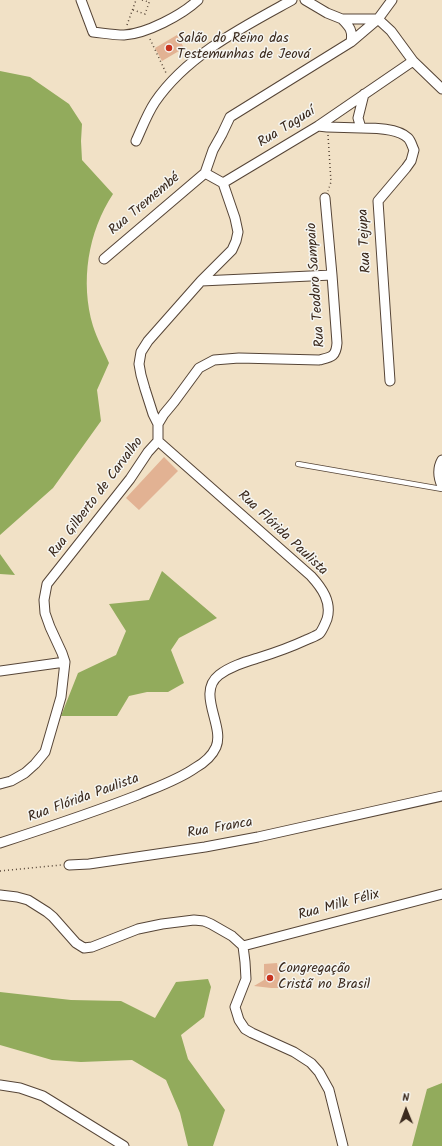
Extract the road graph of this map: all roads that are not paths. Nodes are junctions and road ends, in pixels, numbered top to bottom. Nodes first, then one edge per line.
1 (81, 0) edge
2 (198, 0) edge
3 (292, 0) edge
4 (305, 0) edge
5 (392, 0) edge
6 (342, 19) junction
7 (378, 19) junction
8 (351, 42) junction
9 (413, 61) junction
10 (442, 89) edge
11 (364, 94) junction
12 (322, 127) junction
13 (361, 128) junction
14 (136, 141) dead end
15 (205, 174) junction
16 (223, 183) junction
17 (325, 198) road end
18 (104, 259) dead end
19 (332, 275) junction
20 (201, 281) junction
21 (390, 381) dead end
22 (158, 424) junction
23 (158, 441) junction
24 (442, 460) edge
25 (298, 464) dead end
26 (442, 488) edge
27 (65, 662) junction
28 (0, 671) edge
29 (0, 784) edge
30 (442, 796) edge
31 (0, 843) edge
32 (69, 865) road end
33 (442, 894) edge
34 (0, 895) edge
35 (243, 946) junction
36 (0, 1085) edge
37 (124, 1146) edge
38 (343, 1146) edge

1 - 2 street
3 - 14 street
4 - 6 street
5 - 7 street
6 - 7 street
6 - 8 street
7 - 8 street
7 - 9 street
8 - 15 street
9 - 10 street
9 - 11 street
11 - 12 street, Rua Taguaí
11 - 13 street
12 - 13 street, Rua Tejupa
12 - 16 street, Rua Taguaí
13 - 21 street, Rua Tejupa
15 - 16 street
15 - 18 street, Rua Tremembé
16 - 20 street, Rua Gilberto de Carvalho
17 - 19 street, Rua Teodoro Sampaio
19 - 20 street
19 - 22 street, Rua Teodoro Sampaio
20 - 22 street, Rua Gilberto de Carvalho
22 - 23 street, Rua Gilberto de Carvalho
23 - 27 street, Rua Gilberto de Carvalho
23 - 31 street, Rua Flórida Paulista
24 - 26 street
25 - 26 lane
27 - 28 street
27 - 29 street, Rua Gilberto de Carvalho
30 - 32 street, Rua Franca
33 - 35 street, Rua Milk Félix
34 - 35 street
35 - 38 street
36 - 37 street

